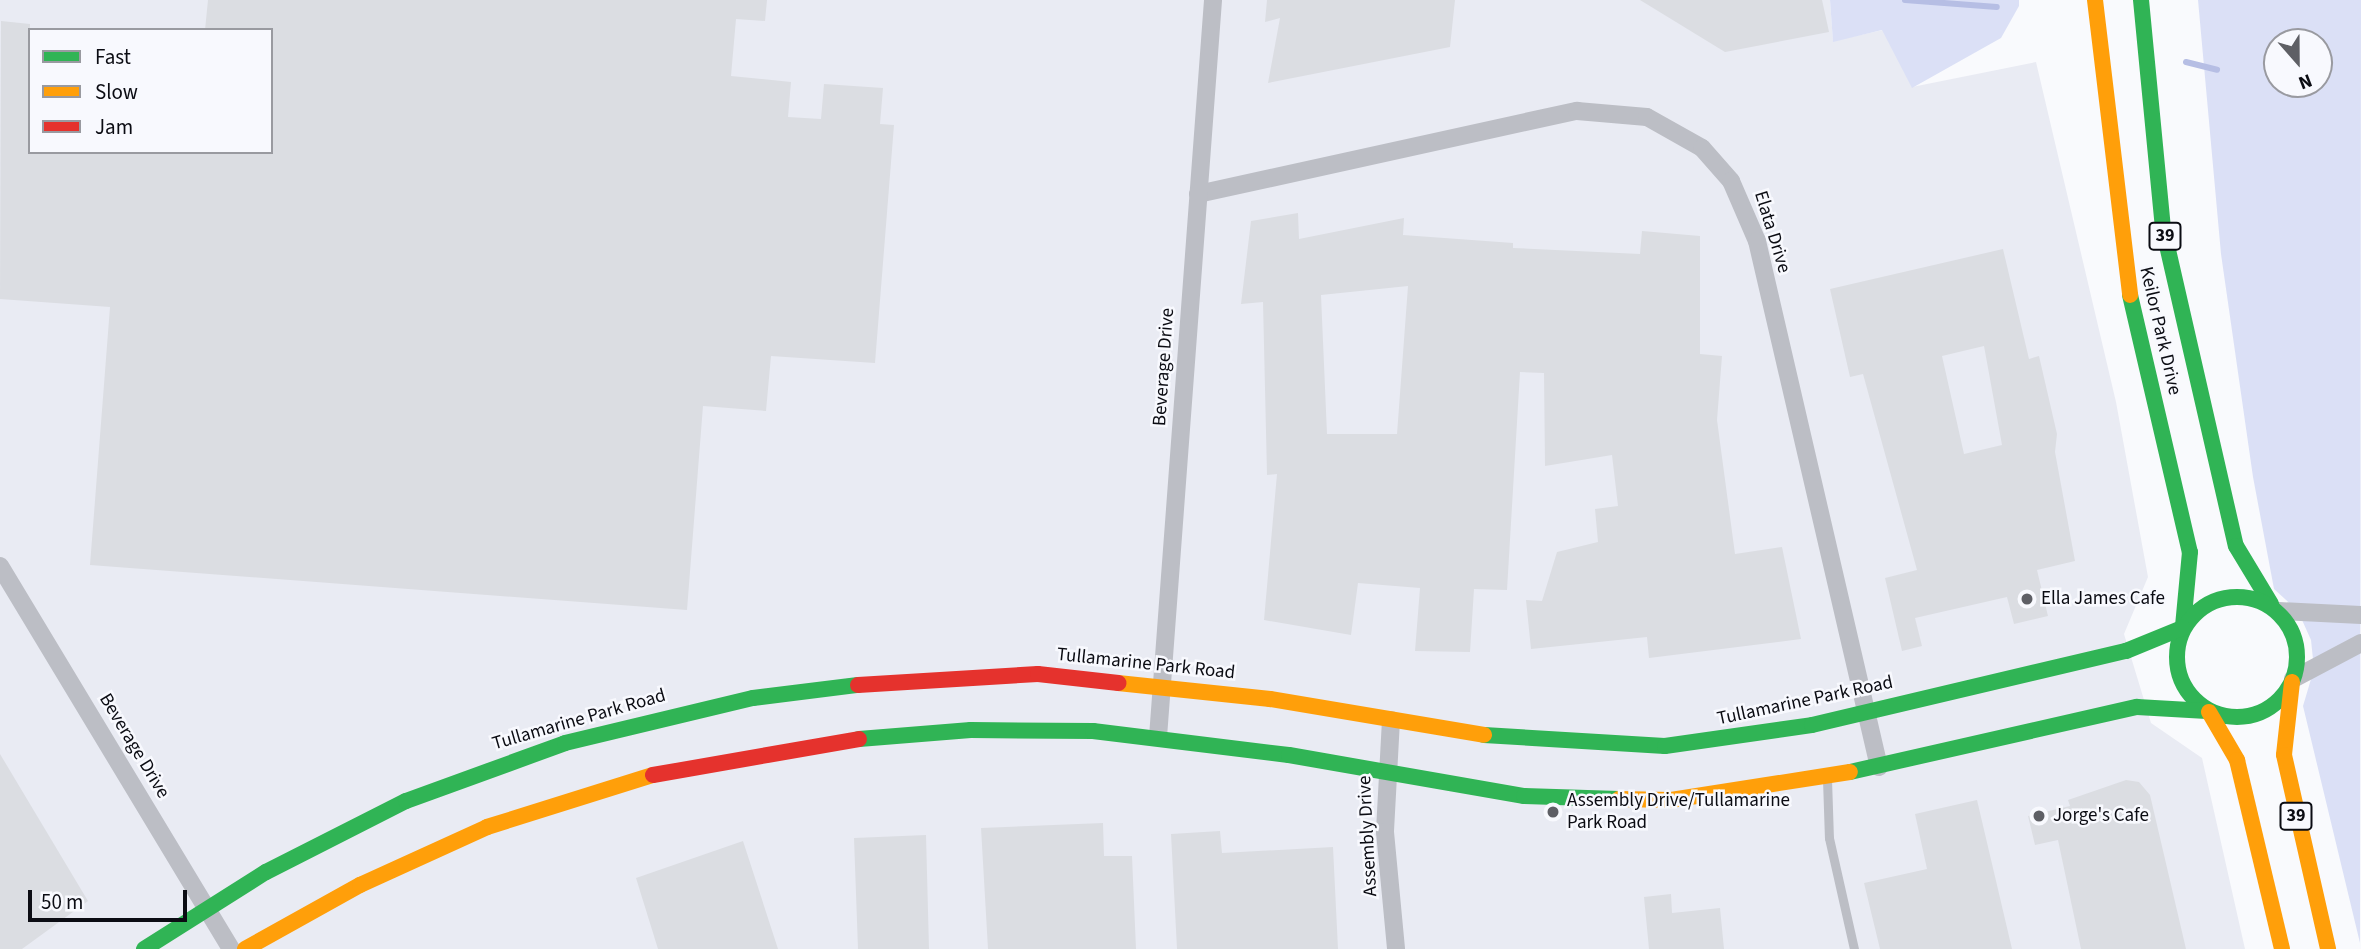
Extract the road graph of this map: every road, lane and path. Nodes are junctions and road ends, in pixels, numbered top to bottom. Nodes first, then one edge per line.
1 (1213, 0) edge
2 (2095, 0) edge
3 (2141, 0) edge
4 (1198, 194) junction
5 (0, 566) edge
6 (2275, 608) junction
7 (2361, 615) edge
8 (2182, 627) junction
9 (2361, 643) edge
10 (2293, 680) junction
11 (1162, 684) junction
12 (2208, 711) junction
13 (1866, 712) junction
14 (1391, 720) junction
15 (1158, 737) junction
16 (1879, 767) junction
17 (1384, 774) junction
18 (1827, 778) junction
19 (206, 907) junction
20 (144, 949) edge
21 (231, 949) edge
22 (245, 949) edge
23 (1396, 949) edge
24 (1854, 949) edge
25 (2282, 949) edge
26 (2328, 949) edge

1 - 4 street, Beverage Drive
2 - 8 street, Keilor Park Drive / 39
3 - 6 street, Keilor Park Drive / 39
4 - 11 street, Beverage Drive
4 - 13 street, Elata Drive
5 - 19 street, Beverage Drive
6 - 7 street
6 - 8 street
6 - 10 street, 39
8 - 12 street, 39
8 - 13 street, Tullamarine Park Road
9 - 10 street
10 - 12 street
10 - 26 street, 39
11 - 14 street, Tullamarine Park Road
11 - 15 street, Beverage Drive
11 - 19 street, Tullamarine Park Road
12 - 16 street
12 - 25 street, 39
13 - 14 street, Tullamarine Park Road
13 - 16 street, Elata Drive
14 - 17 street, Assembly Drive
15 - 17 street
15 - 22 street
16 - 18 street
17 - 18 street
17 - 23 street, Assembly Drive
18 - 24 lane
19 - 20 street, Tullamarine Park Road
19 - 21 street, Beverage Drive

